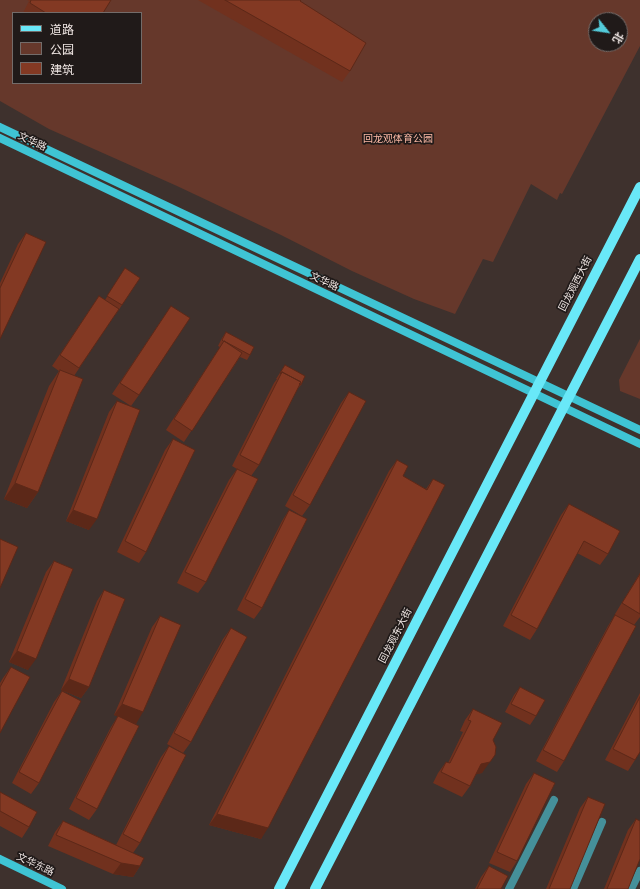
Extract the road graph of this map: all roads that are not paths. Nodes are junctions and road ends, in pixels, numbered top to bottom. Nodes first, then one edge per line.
1 (0, 126) edge
2 (0, 138) edge
3 (640, 187) edge
4 (640, 259) edge
5 (540, 382) junction
6 (534, 393) junction
7 (569, 396) junction
8 (564, 407) junction
9 (640, 430) edge
10 (640, 444) edge
11 (554, 800) dead end
12 (602, 822) edge
13 (0, 859) edge
14 (640, 871) edge
15 (62, 889) edge
16 (279, 889) edge
17 (315, 889) edge
18 (509, 889) edge
19 (573, 889) edge
20 (631, 889) edge

1 - 5 street, 文华路
2 - 6 street, 文华路
3 - 5 main road, 回龙观西大街
4 - 7 main road
5 - 6 main road, 回龙观西大街
5 - 7 street, 文华路
6 - 8 street, 文华路
6 - 16 main road, 回龙观东大街
7 - 8 main road
7 - 9 street, 文华路
8 - 10 street, 文华路
8 - 17 main road
11 - 18 street
12 - 19 street
13 - 15 street, 文华东路
14 - 20 street

